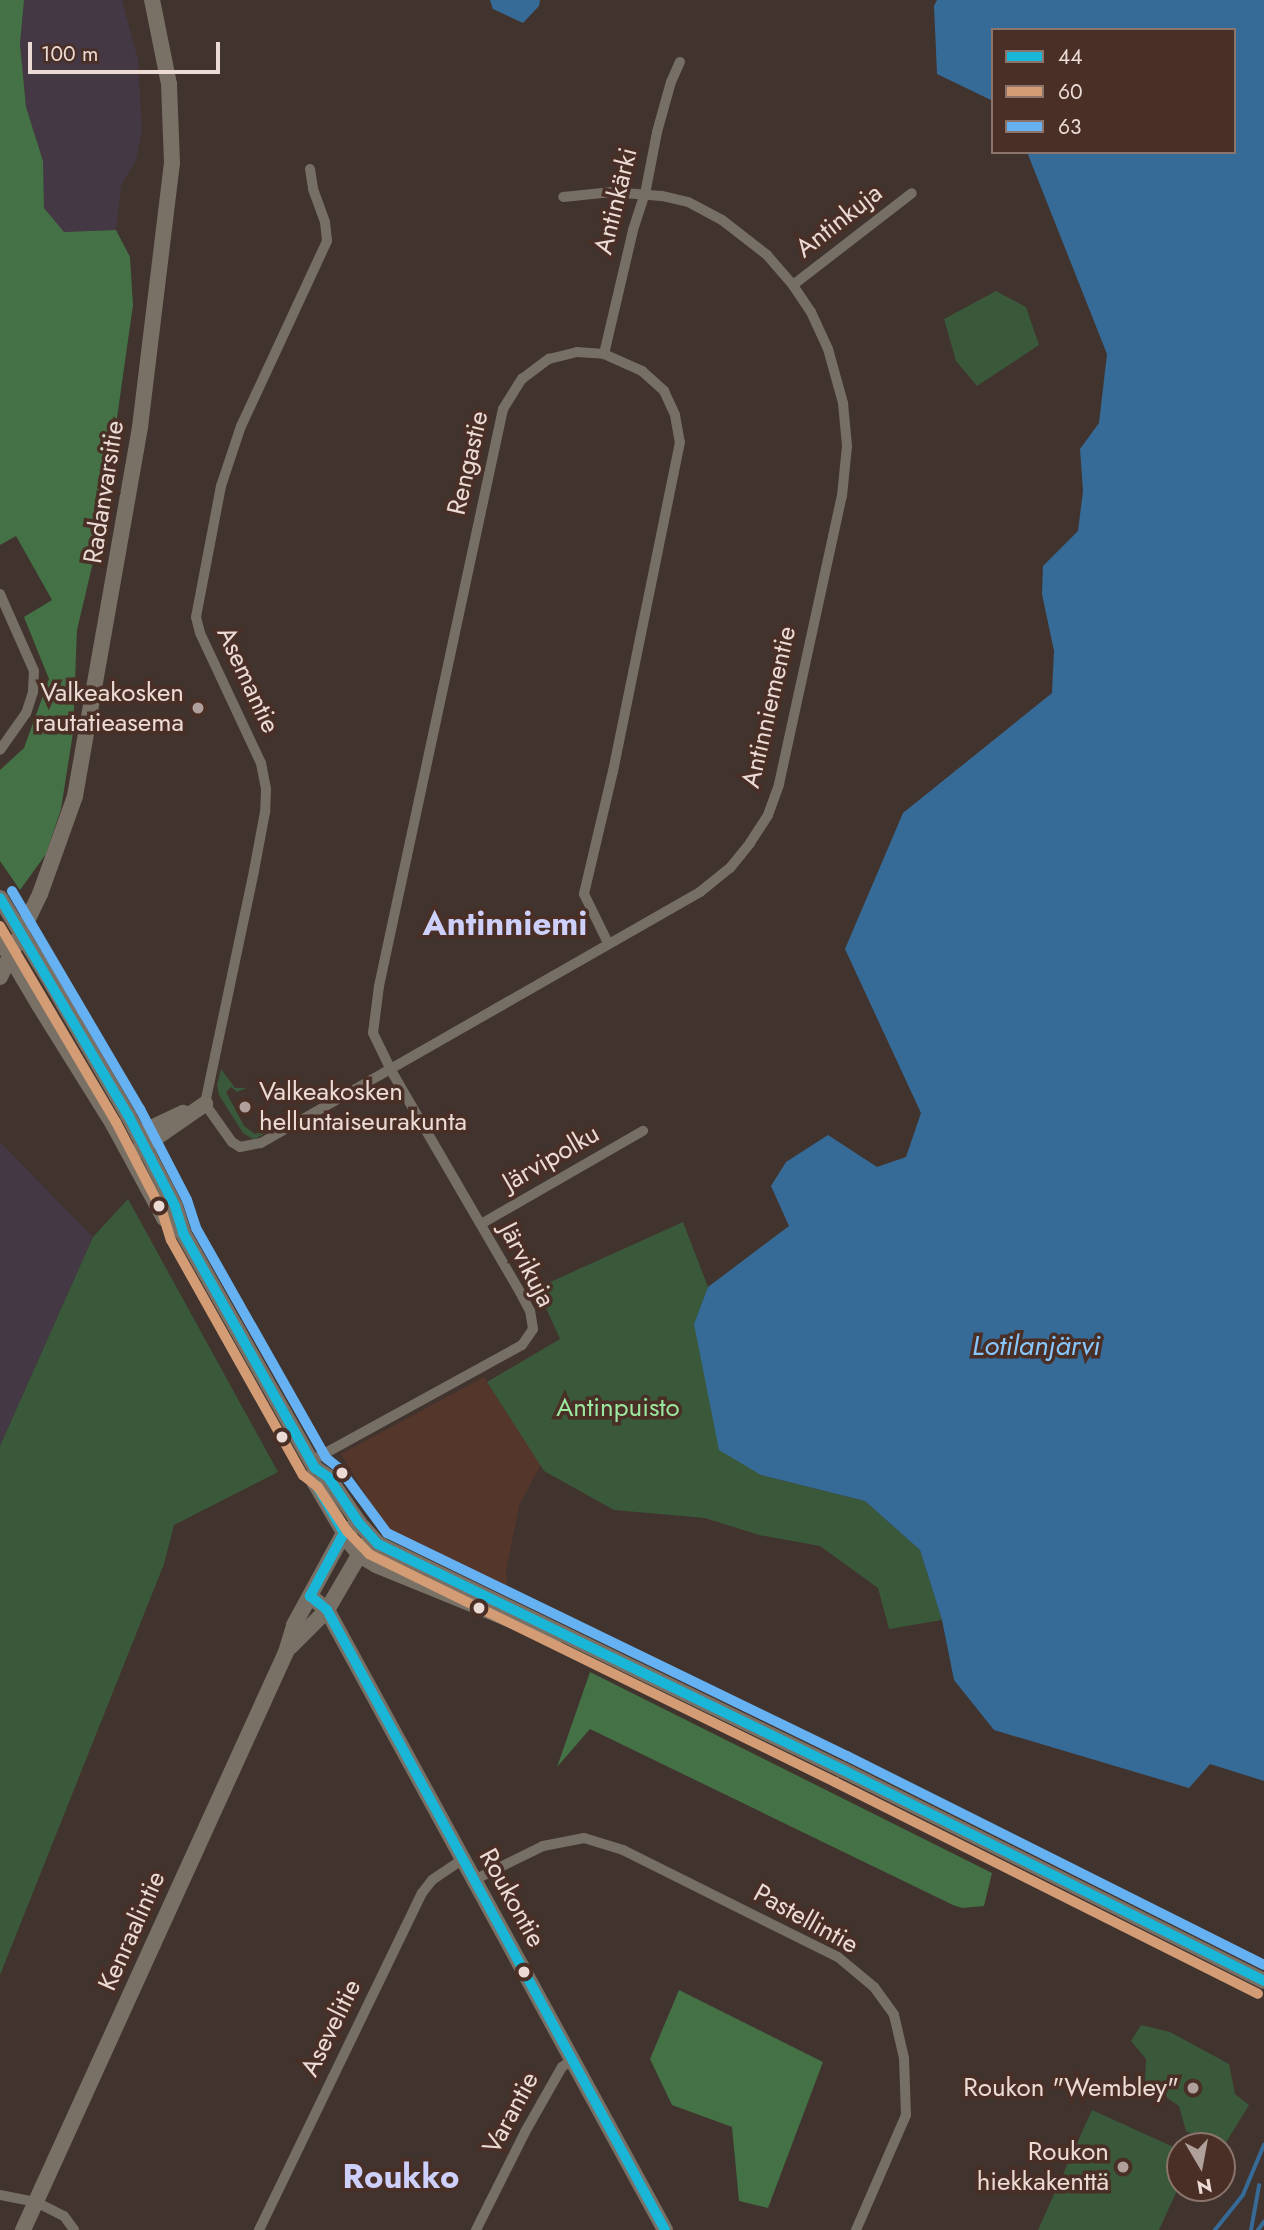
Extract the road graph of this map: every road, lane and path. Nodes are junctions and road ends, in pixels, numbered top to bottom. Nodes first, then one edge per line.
1 (152, 0) edge
2 (680, 62) dead end
3 (310, 169) dead end
4 (912, 193) dead end
5 (645, 194) junction
6 (562, 197) dead end
7 (793, 285) junction
8 (604, 354) junction
9 (0, 594) edge
10 (0, 750) edge
11 (0, 898) edge
12 (0, 939) edge
13 (608, 943) junction
14 (0, 977) edge
15 (390, 1070) junction
16 (205, 1104) junction
17 (643, 1131) dead end
18 (141, 1141) junction
19 (129, 1156) junction
20 (481, 1224) junction
21 (183, 1233) junction
22 (313, 1464) junction
23 (359, 1523) junction
24 (344, 1533) junction
25 (361, 1556) junction
26 (310, 1595) junction
27 (327, 1610) junction
28 (587, 1648) junction
29 (286, 1651) junction
30 (462, 1860) junction
31 (474, 1880) junction
32 (1263, 1978) edge
33 (572, 2060) junction
34 (0, 2195) edge
35 (36, 2202) junction
36 (23, 2230) edge
37 (74, 2230) edge
38 (258, 2230) edge
39 (476, 2230) edge
40 (665, 2230) edge
41 (856, 2230) edge

1 - 14 street, Radanvarsitie
2 - 5 street, Antinkärki
3 - 16 street, Asemantie
4 - 7 street, Antinkuja
5 - 6 street, Antinniementie
5 - 7 street, Antinniementie
5 - 8 street, Antinkärki
7 - 13 street, Antinniementie
8 - 13 street, Rengastie
8 - 15 street, Rengastie
9 - 10 street
11 - 18 street, bridge
12 - 19 street, bridge
13 - 15 street, Antinniementie
15 - 16 street, Antinniementie
15 - 20 street, Järvikuja
16 - 18 street
17 - 20 street, Järvipolku
18 - 19 street
18 - 21 street
19 - 21 street
20 - 22 street, Järvikuja
21 - 22 street
22 - 23 street
22 - 24 street
23 - 24 street, Kenraalintie
23 - 25 street
23 - 28 street
24 - 25 street
24 - 26 street, Kenraalintie
25 - 27 street, Kenraalintie
25 - 28 street
26 - 27 street, Roukontie
26 - 29 street, Kenraalintie
27 - 29 street, Kenraalintie
27 - 30 street, Roukontie
28 - 32 street
29 - 35 street, Kenraalintie
30 - 31 street, Roukontie
30 - 38 street, Asevelitie
31 - 33 street, Roukontie
31 - 41 street, Pastellintie
33 - 39 street, Varantie
33 - 40 street, Roukontie
34 - 35 street
35 - 36 street, Kenraalintie
35 - 37 street

